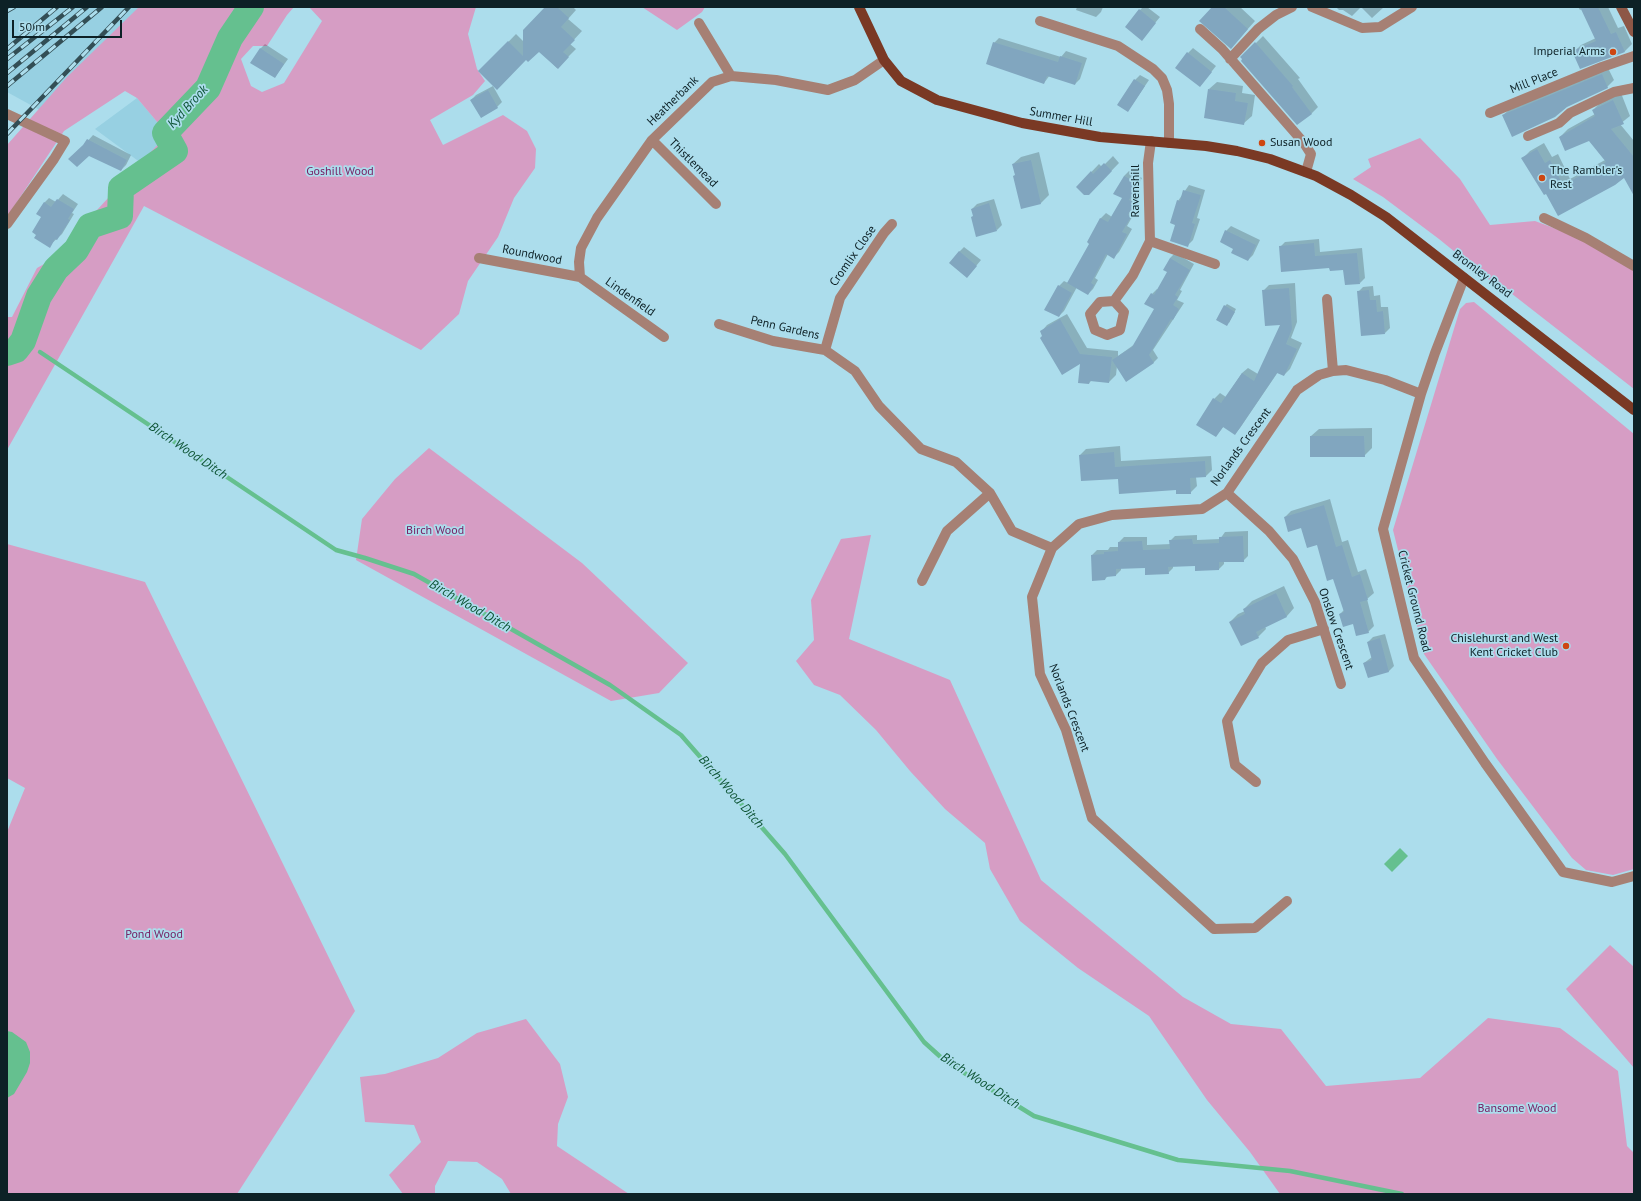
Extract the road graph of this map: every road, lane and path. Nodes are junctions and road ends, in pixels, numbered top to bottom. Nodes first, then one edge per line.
1 (859, 7) edge
2 (1292, 7) edge
3 (1312, 7) edge
4 (1412, 7) edge
5 (1621, 7) edge
6 (1040, 20) dead end
7 (699, 23) dead end
8 (1200, 29) dead end
9 (1634, 32) edge
10 (1634, 56) edge
11 (1230, 59) junction
12 (884, 60) junction
13 (731, 76) junction
14 (1634, 88) edge
15 (1490, 113) dead end
16 (7, 114) edge
17 (1528, 136) dead end
18 (652, 140) junction
19 (1151, 141) junction
20 (1169, 143) junction
21 (1306, 172) junction
22 (716, 204) dead end
23 (1544, 218) dead end
24 (7, 224) edge
25 (892, 224) dead end
26 (1150, 241) junction
27 (479, 258) dead end
28 (1215, 264) dead end
29 (1634, 266) edge
30 (580, 277) junction
31 (1464, 278) junction
32 (1327, 299) dead end
33 (1114, 301) dead end
34 (719, 324) dead end
35 (664, 337) dead end
36 (825, 350) junction
37 (1333, 371) junction
38 (1421, 394) junction
39 (1634, 410) edge
40 (990, 493) junction
41 (1227, 493) junction
42 (1052, 548) junction
43 (922, 582) dead end
44 (1324, 629) junction
45 (1341, 684) dead end
46 (1256, 782) dead end
47 (1634, 876) edge
48 (1287, 901) dead end

1 - 12 main road, Summer Hill
2 - 11 street
3 - 4 street
5 - 9 main road
6 - 20 street
7 - 13 street
8 - 11 street
10 - 15 street, Mill Place
11 - 21 street
12 - 13 street, Heatherbank
12 - 19 main road, Summer Hill
13 - 18 street, Heatherbank
14 - 17 street
16 - 24 street
18 - 22 street, Thistlemead
18 - 30 street, Heatherbank
19 - 20 main road, Summer Hill
19 - 26 street, Ravenshill
20 - 21 main road, Summer Hill
21 - 31 main road, Bromley Road
23 - 29 street
25 - 36 street, Cromlix Close
26 - 28 street
26 - 33 street, Ravenshill
27 - 30 street, Roundwood
30 - 35 street, Lindenfield
31 - 38 street, Cricket Ground Road
31 - 39 main road, Bromley Road
32 - 37 street
34 - 36 street, Penn Gardens
36 - 40 street, Penn Gardens
37 - 38 street, Norlands Crescent
37 - 41 street, Norlands Crescent
38 - 47 street, Cricket Ground Road
40 - 42 street, Penn Gardens
40 - 43 street
41 - 42 street, Norlands Crescent
41 - 44 street, Onslow Crescent
42 - 48 street, Norlands Crescent
44 - 45 street, Onslow Crescent
44 - 46 street

